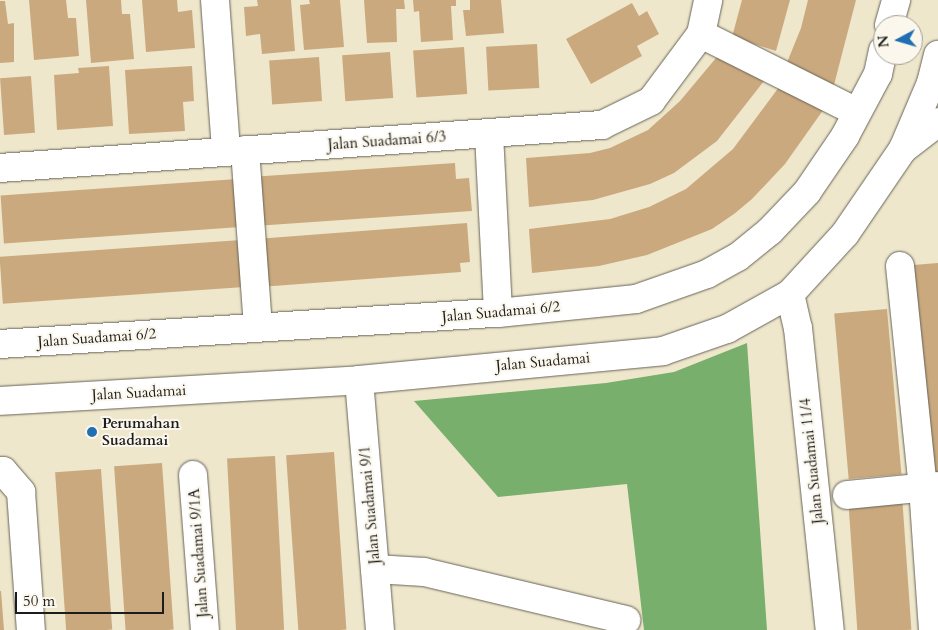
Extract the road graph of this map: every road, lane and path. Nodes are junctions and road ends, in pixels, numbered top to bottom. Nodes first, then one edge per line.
1 (215, 0) edge
2 (708, 0) edge
3 (896, 0) edge
4 (892, 15) edge
5 (701, 34) junction
6 (938, 55) edge
7 (880, 65) edge
8 (934, 84) edge
9 (858, 112) junction
10 (938, 122) edge
11 (489, 134) junction
12 (903, 149) junction
13 (235, 150) junction
14 (0, 168) edge
15 (900, 266) dead end
16 (790, 294) junction
17 (498, 313) junction
18 (258, 328) junction
19 (0, 344) edge
20 (359, 380) junction
21 (0, 401) edge
22 (2, 471) edge
23 (193, 475) dead end
24 (930, 486) edge
25 (847, 494) dead end
26 (375, 569) junction
27 (626, 620) dead end
28 (31, 630) edge
29 (205, 630) edge
30 (380, 630) edge
31 (830, 630) edge
32 (933, 630) edge

1 - 13 street
2 - 5 street, Jalan Suadamai 6/3
3 - 4 street
5 - 9 street
5 - 11 street, Jalan Suadamai 6/3
6 - 8 street, Jalan Suadamai
7 - 9 street, Jalan Suadamai 6/2
8 - 12 street, Jalan Suadamai
9 - 17 street, Jalan Suadamai 6/2
10 - 12 street
11 - 13 street, Jalan Suadamai 6/3
11 - 17 street
12 - 16 street, Jalan Suadamai
13 - 14 street, Jalan Suadamai 6/3
13 - 18 street
15 - 24 street
16 - 20 street, Jalan Suadamai
16 - 31 street, Jalan Suadamai 11/4
17 - 18 street, Jalan Suadamai 6/2
18 - 19 street, Jalan Suadamai 6/2
20 - 21 street, Jalan Suadamai
20 - 26 street, Jalan Suadamai 9/1
22 - 28 street
23 - 29 street, Jalan Suadamai 9/1A
24 - 25 street
24 - 32 street
26 - 27 street
26 - 30 street, Jalan Suadamai 9/1

